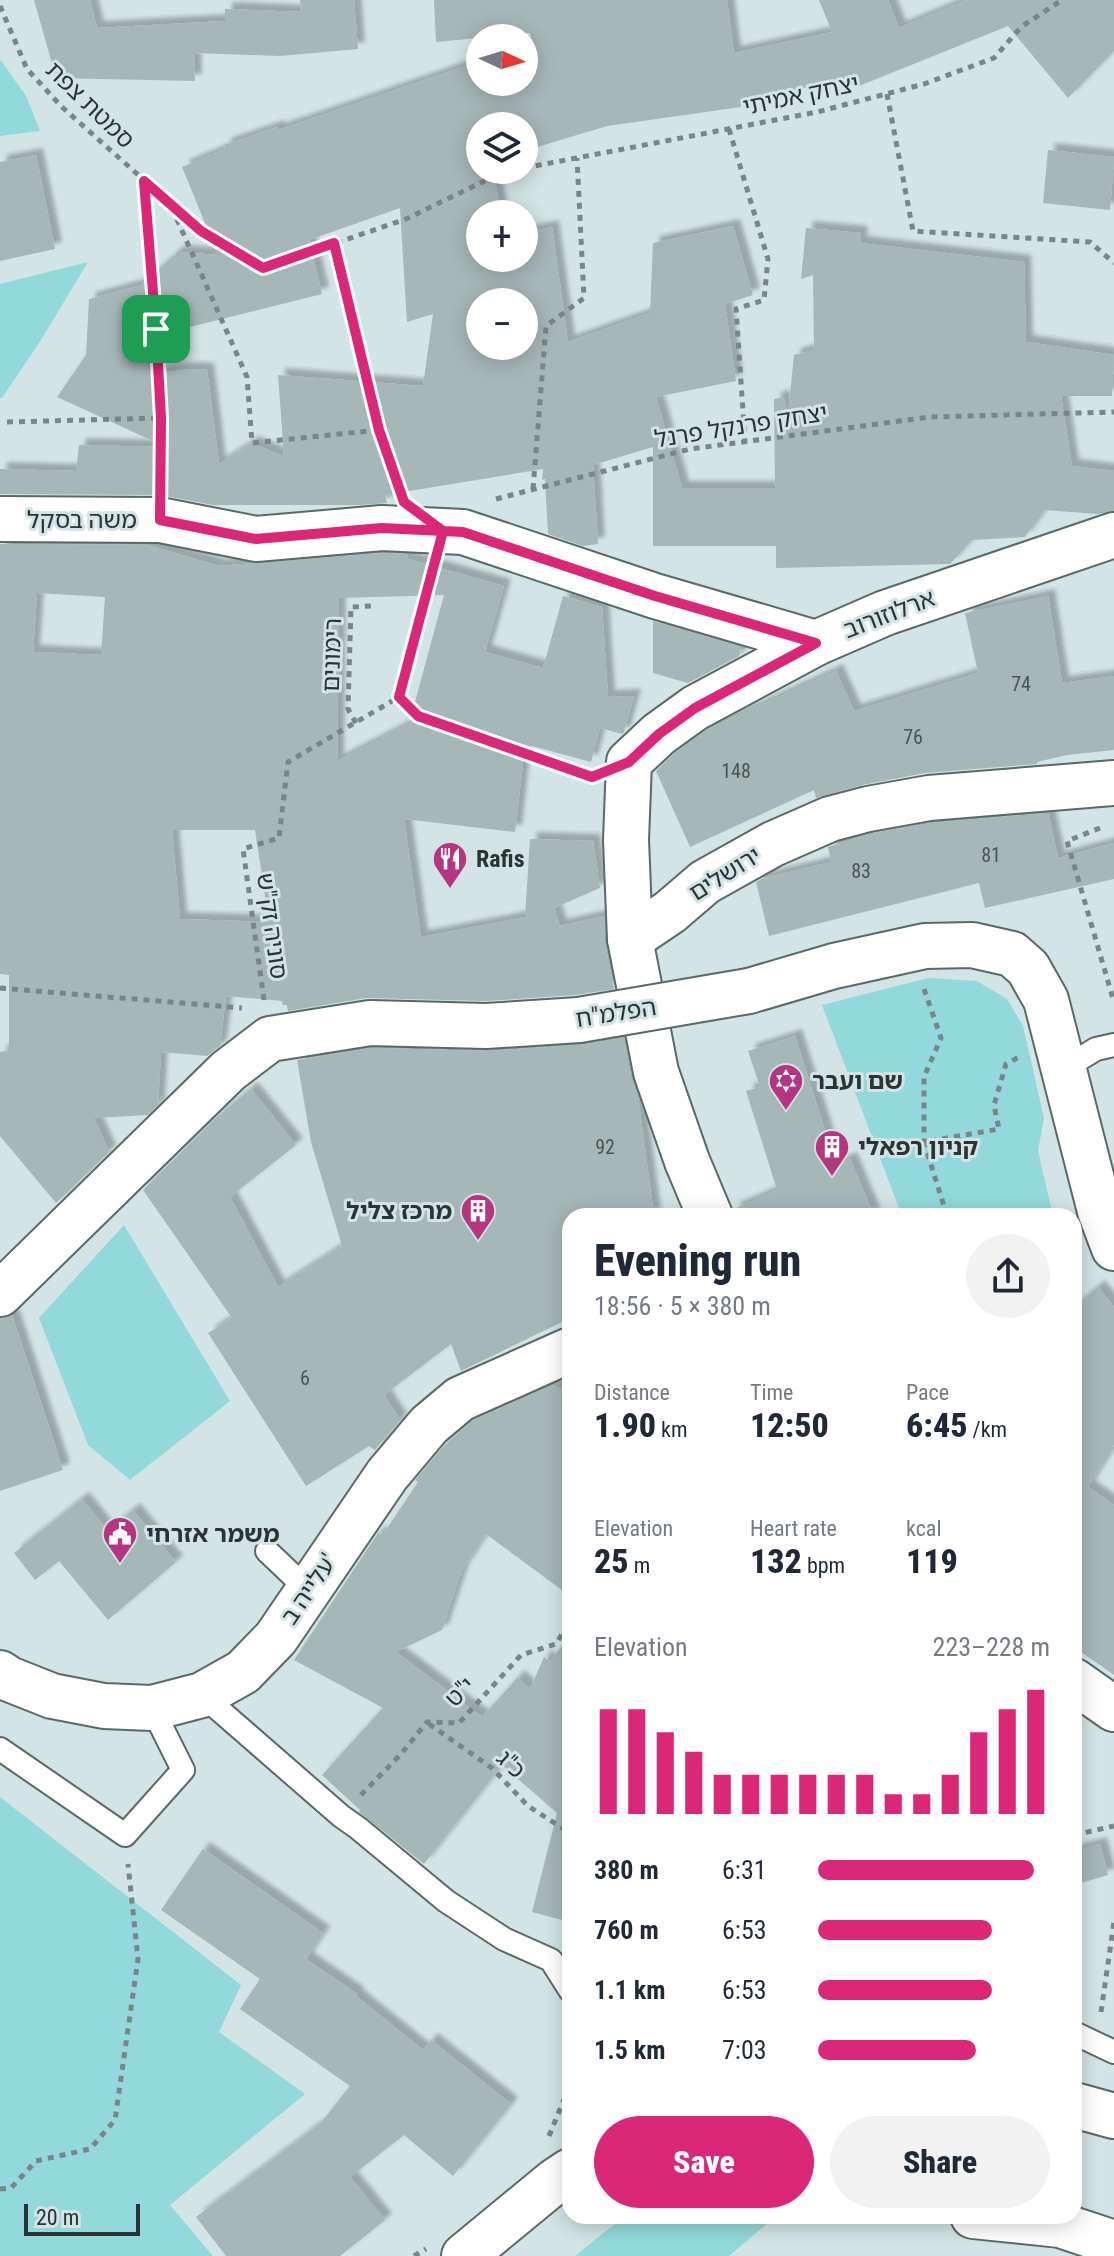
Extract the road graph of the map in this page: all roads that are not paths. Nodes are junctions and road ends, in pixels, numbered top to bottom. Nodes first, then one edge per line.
1 (0, 519) edge
2 (1114, 535) edge
3 (816, 643) junction
4 (1114, 783) edge
5 (630, 939) junction
6 (1114, 1045) edge
7 (1059, 1053) junction
8 (707, 1208) edge
9 (1114, 1248) edge
10 (0, 1294) edge
11 (562, 1354) edge
12 (267, 1551) dead end
13 (308, 1590) junction
14 (0, 1673) edge
15 (1082, 1687) edge
16 (202, 1695) junction
17 (152, 1708) junction
18 (1114, 1709) edge
19 (0, 1749) edge
20 (562, 1977) edge
21 (1082, 2037) edge
22 (1105, 2048) edge
23 (1082, 2107) edge
24 (1114, 2116) edge
25 (562, 2176) edge
26 (1050, 2224) edge
27 (1114, 2243) edge
28 (464, 2256) edge

1 - 3 street, משה בסקל
2 - 3 street, ארלוזורוב
3 - 5 street, ארלוזורוב
4 - 5 street, ירושלים
5 - 8 street
6 - 7 lane
7 - 9 street, הפלמ"ח
7 - 10 street, הפלמ"ח, bridge
11 - 13 street, עלייה ב'
12 - 13 lane
13 - 16 street, עלייה ב'
14 - 17 street, עלייה ב'
15 - 18 street
16 - 17 street, עלייה ב'
16 - 20 lane
17 - 19 lane
21 - 22 lane
23 - 24 street
25 - 28 street
26 - 27 street

